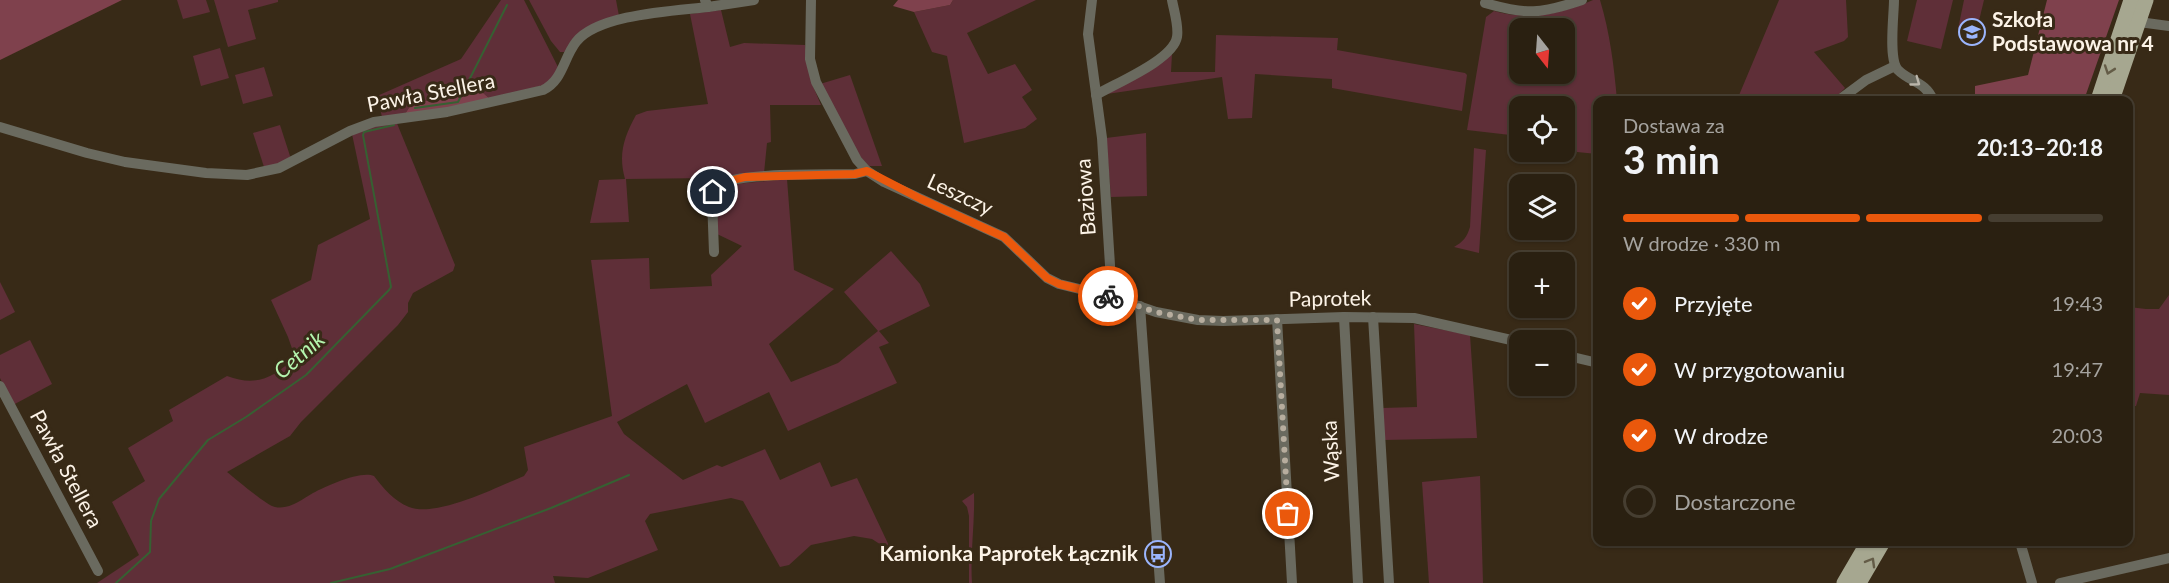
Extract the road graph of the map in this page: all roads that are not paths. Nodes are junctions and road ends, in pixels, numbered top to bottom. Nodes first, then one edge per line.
1 (754, 0) edge
2 (811, 0) edge
3 (1092, 0) edge
4 (1172, 0) edge
5 (1582, 0) edge
6 (1894, 0) edge
7 (2132, 0) edge
8 (2146, 0) edge
9 (706, 3) edge
10 (1485, 3) dead end
11 (2139, 22) junction
12 (2169, 26) edge
13 (1895, 66) junction
14 (1095, 95) junction
15 (1844, 96) edge
16 (1931, 96) edge
17 (2099, 96) edge
18 (2113, 96) edge
19 (0, 127) edge
20 (867, 171) junction
21 (714, 252) dead end
22 (1059, 284) joint
23 (1112, 297) junction
24 (1140, 306) junction
25 (1344, 317) junction
26 (1373, 317) junction
27 (1277, 320) junction
28 (1509, 340) edge
29 (1575, 358) edge
30 (1593, 362) edge
31 (0, 386) edge
32 (1866, 546) edge
33 (1881, 546) edge
34 (2021, 546) edge
35 (2169, 558) edge
36 (98, 571) dead end
37 (2099, 579) edge
38 (1160, 583) edge
39 (1292, 583) edge
40 (1358, 583) edge
41 (1389, 583) edge
42 (1844, 583) edge
43 (1859, 583) edge
44 (2032, 583) edge
45 (2060, 583) edge

1 - 9 street
2 - 20 street, Leszczy
3 - 14 street, Baziowa
4 - 14 street
5 - 10 street
6 - 13 street
7 -> 17 main road
8 - 11 main road
9 - 19 street, Pawła Stellera
11 - 12 street
11 - 18 main road
13 - 15 street
13 -> 16 street
14 - 23 street, Baziowa
20 - 21 street
20 - 22 street, Leszczy
22 - 23 street, Paprotek
23 - 24 street, Paprotek
24 - 27 street, Paprotek
24 - 38 street
25 - 26 street, Paprotek
25 - 27 street, Paprotek
25 - 40 street, Wąska
26 - 28 street, Paprotek
26 - 41 street
27 - 39 street
29 - 30 street
31 - 36 street, Pawła Stellera
32 - 42 main road
43 -> 33 main road
34 - 44 street
35 - 37 street
37 - 45 street

